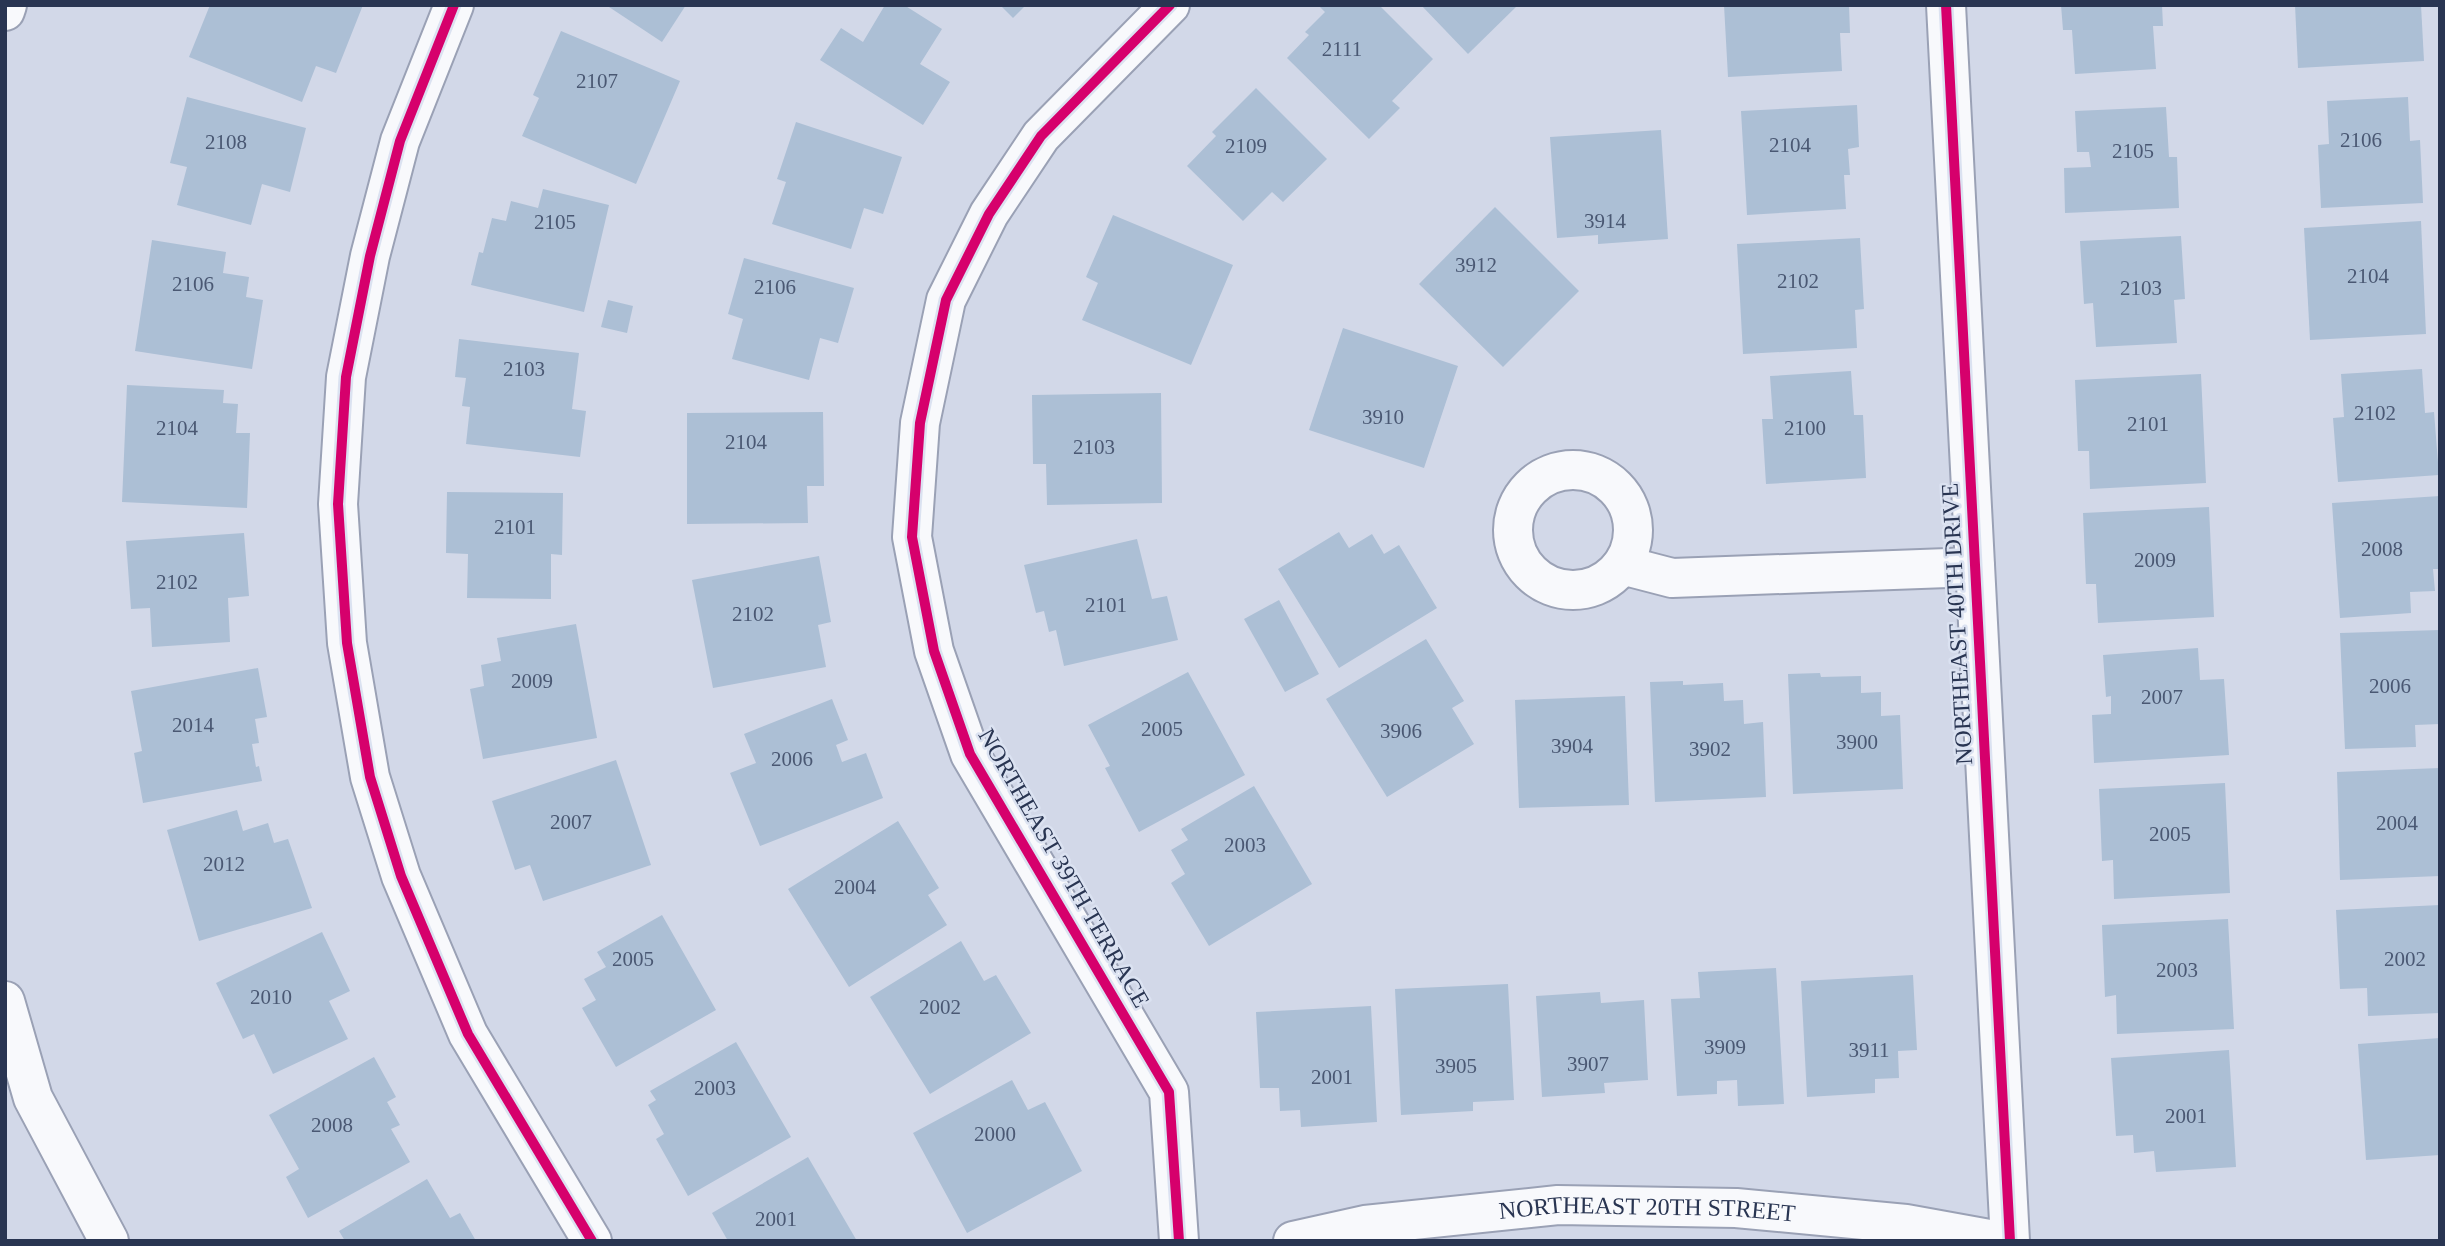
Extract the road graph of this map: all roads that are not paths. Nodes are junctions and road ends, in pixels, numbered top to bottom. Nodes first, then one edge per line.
1 (7, 5) edge
2 (454, 5) edge
3 (1170, 5) edge
4 (1946, 5) edge
5 (5, 11) edge
6 (1622, 565) dead end
7 (1976, 567) junction
8 (5, 1001) edge
9 (94, 1235) edge
10 (592, 1241) edge
11 (1179, 1241) edge
12 (1293, 1241) edge
13 (2000, 1241) edge
14 (2010, 1241) edge

1 - 5 street
2 - 10 street
3 - 11 street, NORTHEAST 39TH TERRACE
4 - 7 street, NORTHEAST 40TH DRIVE
6 - 7 street
7 - 14 street, NORTHEAST 40TH DRIVE
8 - 9 street
12 - 13 street, NORTHEAST 20TH STREET

